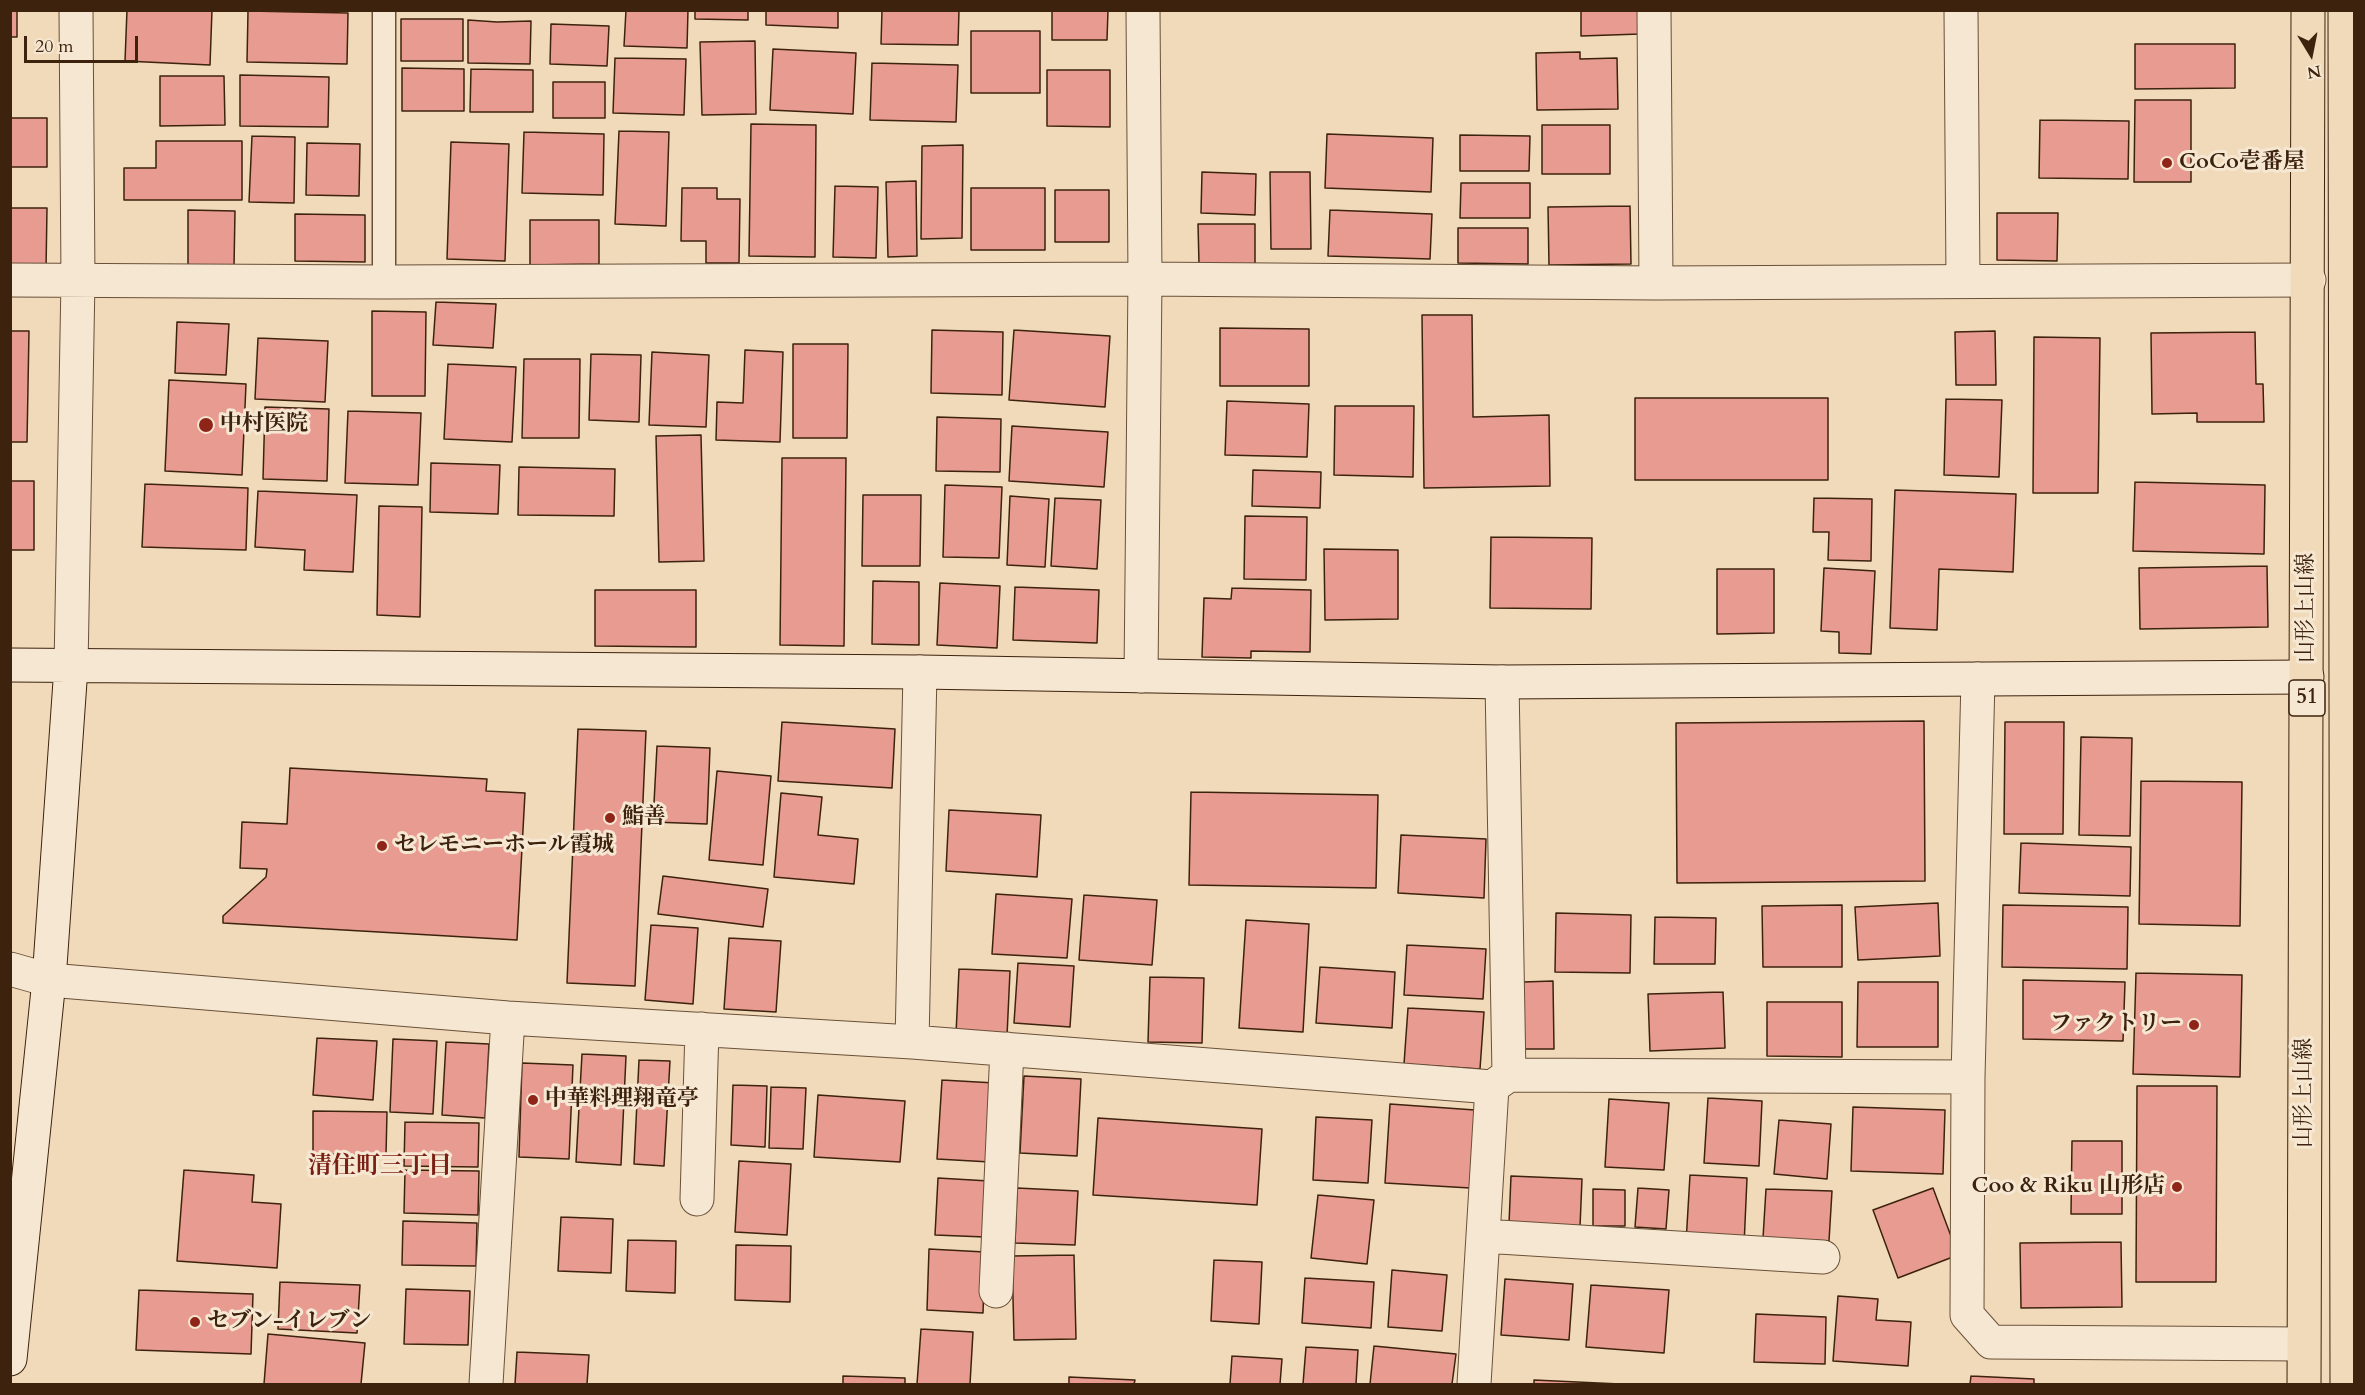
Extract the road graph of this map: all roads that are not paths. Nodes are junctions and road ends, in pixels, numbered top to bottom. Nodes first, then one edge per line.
1 (76, 10) edge
2 (384, 10) edge
3 (1143, 10) edge
4 (1654, 10) edge
5 (1961, 10) edge
6 (2308, 10) edge
7 (2345, 10) edge
8 (1145, 279) junction
9 (10, 280) edge
10 (78, 280) junction
11 (2309, 280) junction
12 (1963, 281) junction
13 (384, 282) junction
14 (1656, 283) junction
15 (10, 665) edge
16 (72, 667) junction
17 (920, 672) junction
18 (1141, 676) junction
19 (2307, 676) junction
20 (2351, 676) edge
21 (1977, 679) junction
22 (1502, 682) junction
23 (10, 969) edge
24 (49, 980) junction
25 (508, 1018) junction
26 (702, 1029) junction
27 (912, 1042) junction
28 (1007, 1049) junction
29 (1968, 1077) junction
30 (1500, 1081) junction
31 (697, 1199) dead end
32 (1483, 1236) junction
33 (1823, 1257) dead end
34 (996, 1291) dead end
35 (2303, 1344) junction
36 (10, 1359) edge
37 (486, 1384) edge
38 (1474, 1384) edge
39 (2304, 1384) edge
40 (2347, 1384) edge

1 - 10 street
2 - 13 lane
3 - 8 street
4 - 14 street
5 - 12 street
6 - 11 main road, 山形上山線 / 51
7 - 20 main road, 山形上山線 / 51
8 - 13 street
8 - 14 street
8 - 18 street
9 - 10 street
10 - 13 street
10 - 16 street
11 - 12 street
11 - 19 main road, 山形上山線 / 51
12 - 14 street
15 - 16 street
16 - 17 street
16 - 24 street
17 - 18 street
17 - 27 street
18 - 22 street
19 - 21 street
19 - 35 main road, 山形上山線 / 51
20 - 40 main road, 山形上山線 / 51
21 - 22 street
21 - 29 street
22 - 30 street
23 - 24 street
24 - 25 street
24 - 36 street
25 - 26 street
25 - 37 street
26 - 27 street
26 - 31 street
27 - 28 street
28 - 30 street
28 - 34 street
29 - 30 street
29 - 35 street
30 - 32 street
32 - 33 street
32 - 38 street
35 - 39 main road, 山形上山線 / 51

